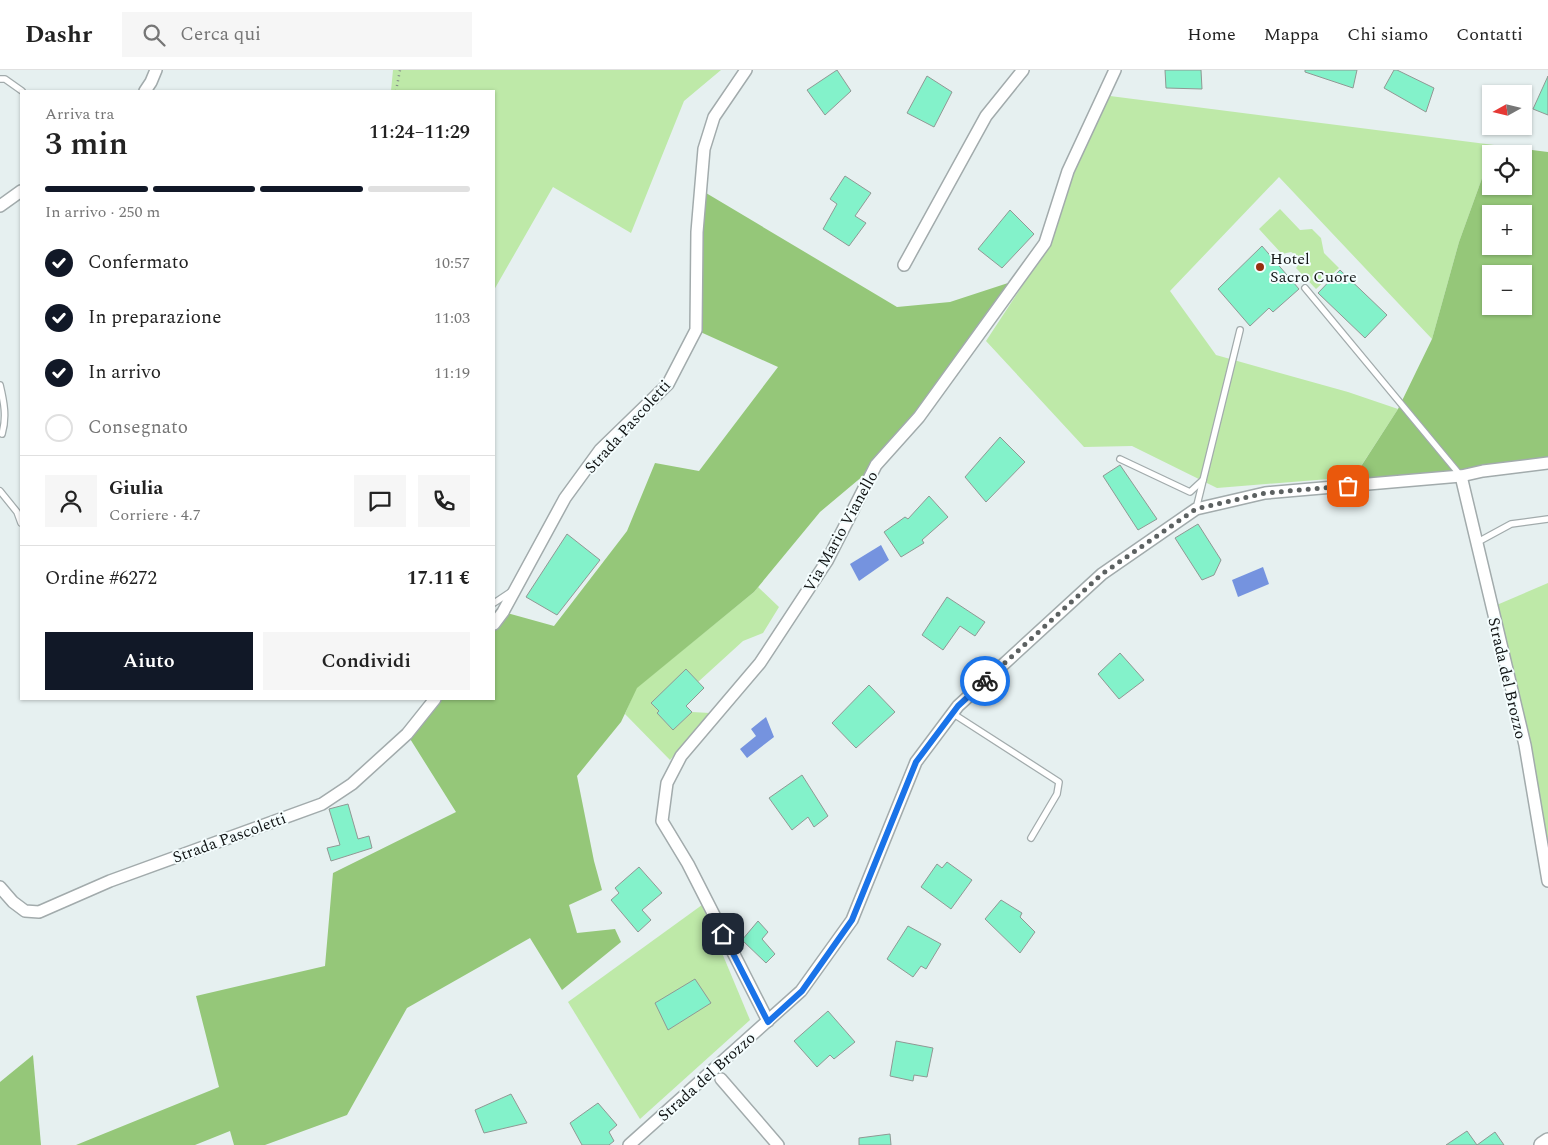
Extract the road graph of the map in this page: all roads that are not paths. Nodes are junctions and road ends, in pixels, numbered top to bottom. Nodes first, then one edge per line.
1 (156, 70) edge
2 (746, 70) edge
3 (1023, 70) edge
4 (1115, 70) edge
5 (0, 79) edge
6 (20, 90) edge
7 (146, 90) edge
8 (20, 192) edge
9 (0, 206) edge
10 (904, 265) dead end
11 (1305, 288) dead end
12 (1240, 330) dead end
13 (0, 385) edge
14 (2, 434) dead end
15 (1120, 459) dead end
16 (1548, 463) edge
17 (1461, 476) junction
18 (1204, 478) junction
19 (0, 491) edge
20 (1196, 509) junction
21 (1548, 519) edge
22 (20, 520) edge
23 (1476, 543) junction
24 (516, 588) junction
25 (495, 602) edge
26 (495, 623) edge
27 (434, 700) edge
28 (952, 713) junction
29 (1031, 838) dead end
30 (1547, 866) edge
31 (1548, 881) edge
32 (0, 887) edge
33 (768, 1022) junction
34 (721, 1079) dead end
35 (1548, 1141) edge
36 (629, 1145) edge
37 (778, 1145) edge
38 (1542, 1145) edge

1 - 7 street
2 - 24 street, Strada Pascoletti
3 - 10 street
4 - 33 street, Via Mario Vianello
5 - 6 lane
8 - 9 street
11 - 17 lane
12 - 18 lane
13 - 14 lane
15 - 18 lane
16 - 17 street, Strada del Brozzo
17 - 20 street, Strada del Brozzo
17 - 23 street, Strada del Brozzo
18 - 20 lane
19 - 22 lane
20 - 28 street, Strada del Brozzo
21 - 23 lane
23 - 30 street, Strada del Brozzo
24 - 25 lane
24 - 26 street, Strada Pascoletti
27 - 32 street, Strada Pascoletti
28 - 29 lane
28 - 33 street, Strada del Brozzo
30 - 31 street, Strada del Brozzo
33 - 36 street, Strada del Brozzo
34 - 37 street
35 - 38 main road

